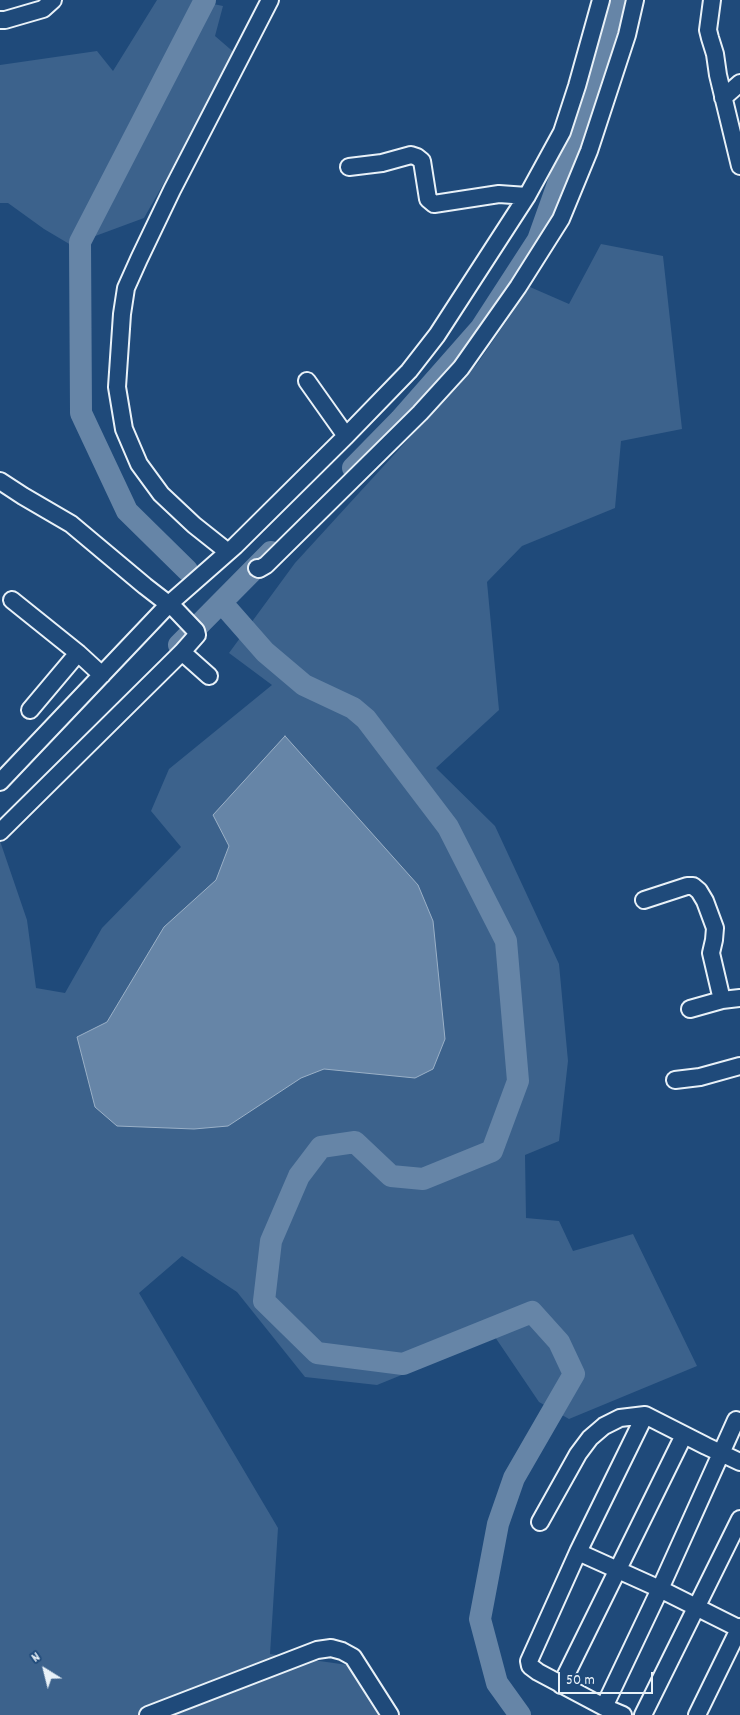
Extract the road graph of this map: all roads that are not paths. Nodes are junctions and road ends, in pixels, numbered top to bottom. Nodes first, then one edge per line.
1 (53, 0) edge
2 (270, 0) edge
3 (601, 0) edge
4 (635, 0) edge
5 (712, 0) edge
6 (0, 20) edge
7 (740, 83) edge
8 (723, 98) junction
9 (349, 166) dead end
10 (740, 166) edge
11 (527, 196) junction
12 (307, 381) dead end
13 (346, 436) junction
14 (0, 481) edge
15 (224, 556) junction
16 (257, 568) dead end
17 (12, 600) dead end
18 (175, 603) junction
19 (182, 652) junction
20 (78, 653) junction
21 (102, 675) junction
22 (209, 676) dead end
23 (30, 710) dead end
24 (0, 782) edge
25 (0, 832) edge
26 (644, 900) dead end
27 (740, 998) edge
28 (722, 1000) junction
29 (690, 1009) dead end
30 (740, 1066) edge
31 (675, 1080) dead end
32 (644, 1415) junction
33 (736, 1420) dead end
34 (684, 1436) junction
35 (722, 1454) junction
36 (740, 1462) edge
37 (740, 1520) edge
38 (540, 1522) dead end
39 (578, 1552) junction
40 (618, 1570) junction
41 (660, 1589) junction
42 (697, 1608) junction
43 (740, 1628) edge
44 (561, 1685) junction
45 (604, 1707) junction
46 (148, 1715) edge
47 (390, 1715) edge
48 (623, 1715) edge
49 (642, 1715) edge
50 (697, 1715) edge

1 - 6 street
2 - 15 street
3 - 11 street
4 - 16 street
5 - 8 street
7 - 8 street
8 - 10 street
9 - 11 street
11 - 13 street
12 - 13 street
13 - 15 street
14 - 18 street
15 - 18 street
17 - 20 street
18 - 19 street
18 - 21 street
19 - 22 street
19 - 25 street
20 - 21 street
20 - 23 street
21 - 24 street
26 - 28 street
27 - 28 street
28 - 29 street
30 - 31 street
32 - 34 street
32 - 38 street
32 - 39 street
33 - 35 street
34 - 35 street
34 - 40 street
35 - 36 street
35 - 41 street
37 - 42 street
39 - 40 street
39 - 44 street
40 - 41 street
40 - 44 street
41 - 42 street
41 - 45 street
42 - 43 street
42 - 49 street
43 - 50 street
44 - 45 street
45 - 48 street
46 - 47 street

